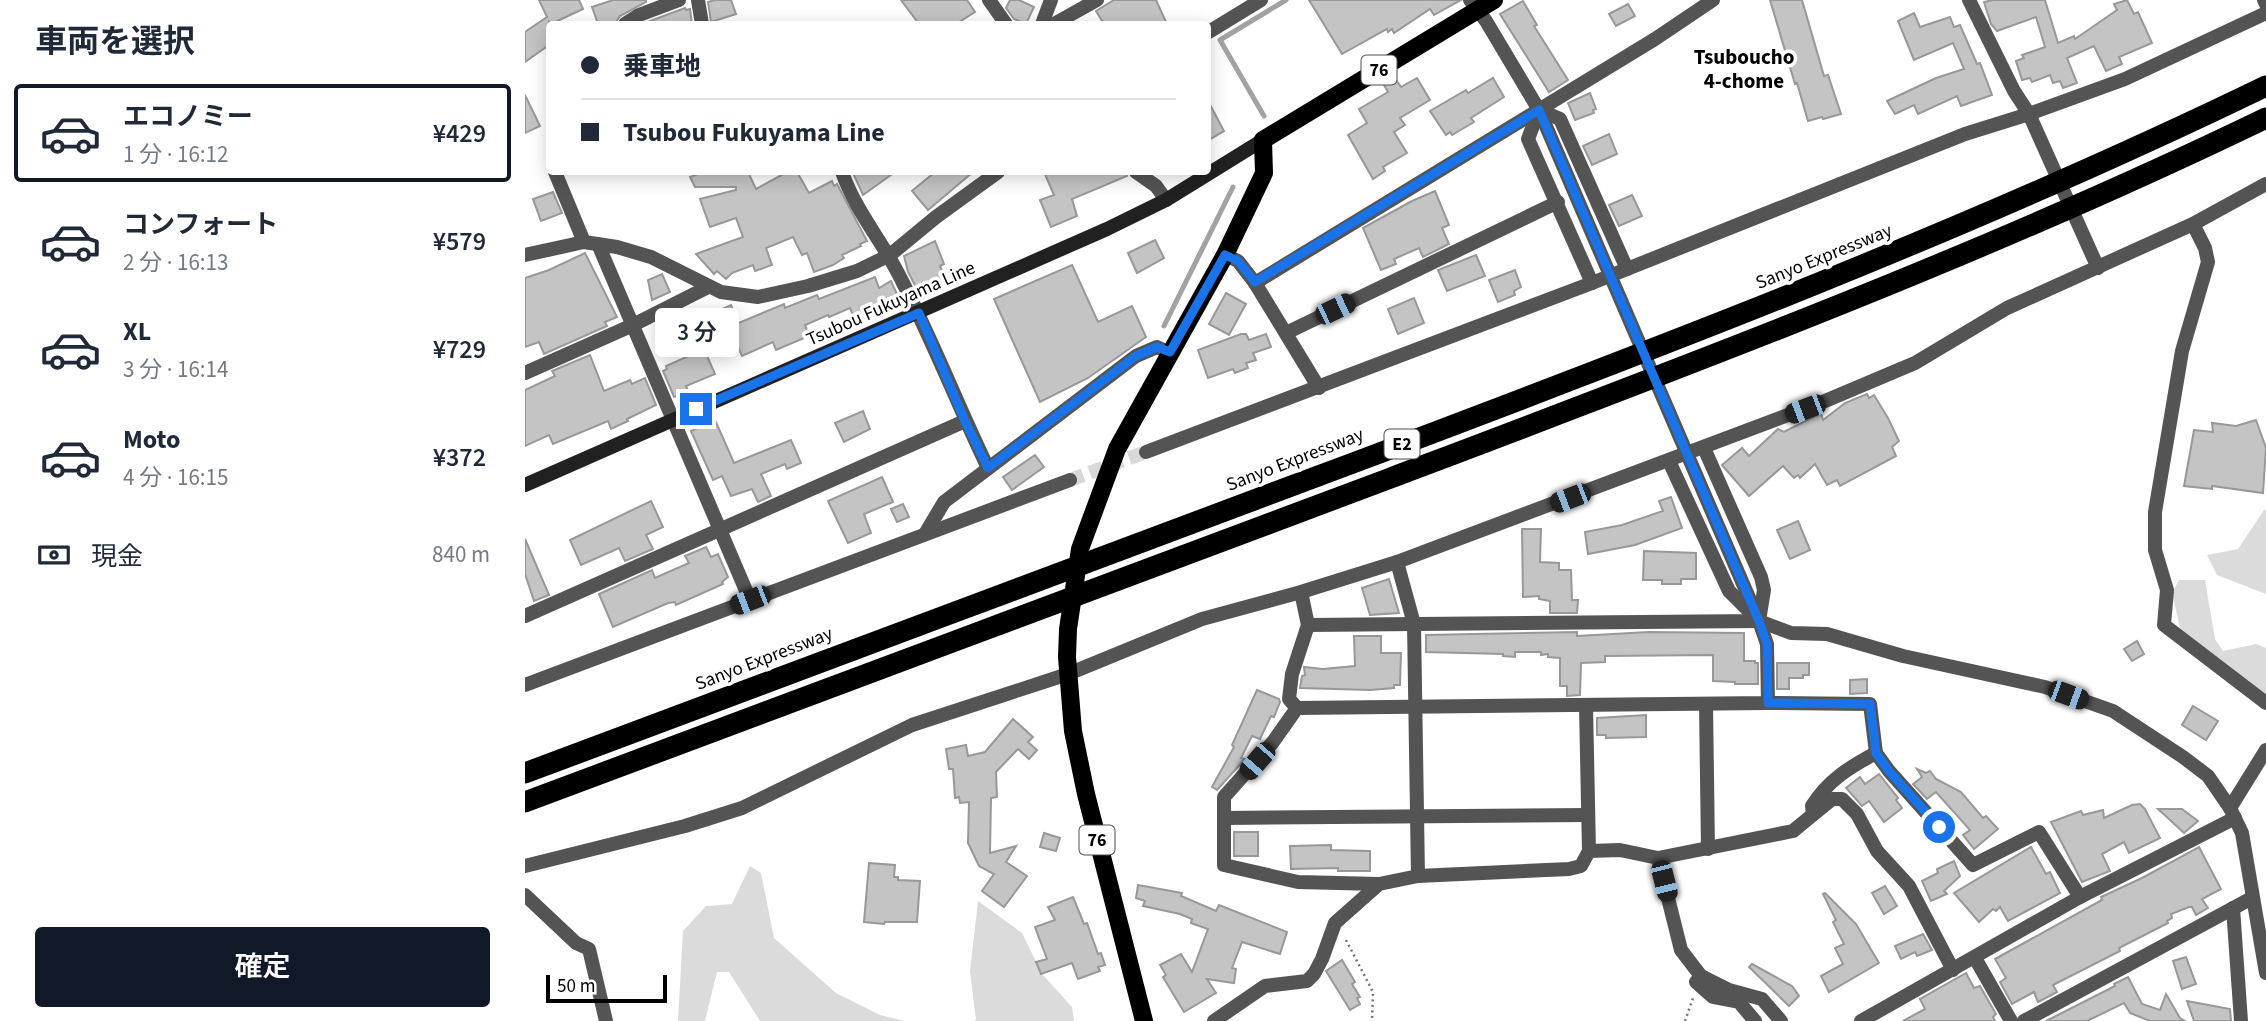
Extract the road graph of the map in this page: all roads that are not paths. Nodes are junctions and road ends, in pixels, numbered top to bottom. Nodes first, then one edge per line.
1 (679, 0) edge
2 (698, 0) edge
3 (989, 0) edge
4 (1051, 0) edge
5 (1097, 0) edge
6 (1261, 0) edge
7 (1494, 0) edge
8 (1713, 0) edge
9 (1969, 0) edge
10 (1473, 6) edge
11 (2266, 13) edge
12 (630, 21) edge
13 (702, 21) edge
14 (1004, 21) edge
15 (1043, 21) edge
16 (1059, 21) edge
17 (1211, 31) edge
18 (2266, 86) edge
19 (1539, 110) junction
20 (2266, 118) edge
21 (2031, 119) junction
22 (1263, 140) junction
23 (1211, 172) edge
24 (557, 175) edge
25 (843, 175) edge
26 (994, 175) edge
27 (1140, 175) edge
28 (1206, 175) edge
29 (2266, 184) edge
30 (1166, 200) junction
31 (1557, 202) junction
32 (2193, 224) junction
33 (591, 243) junction
34 (525, 255) edge
35 (890, 255) junction
36 (1225, 255) junction
37 (2096, 264) junction
38 (1627, 269) junction
39 (1255, 282) junction
40 (1592, 283) junction
41 (708, 287) junction
42 (919, 313) junction
43 (633, 325) junction
44 (1286, 333) junction
45 (1170, 352) junction
46 (525, 373) edge
47 (1319, 388) junction
48 (672, 420) junction
49 (965, 421) junction
50 (1704, 448) junction
51 (1146, 452) tunnel mouth
52 (1669, 461) junction
53 (988, 468) junction
54 (1070, 480) tunnel mouth
55 (525, 485) edge
56 (966, 485) junction
57 (978, 514) junction
58 (719, 530) junction
59 (925, 534) junction
60 (1397, 562) junction
61 (1301, 592) junction
62 (750, 600) junction
63 (525, 616) edge
64 (1759, 621) junction
65 (1414, 624) junction
66 (1308, 625) junction
67 (1068, 665) junction
68 (525, 685) edge
69 (1768, 703) junction
70 (2266, 703) edge
71 (1706, 704) junction
72 (1417, 706) junction
73 (1586, 706) junction
74 (1297, 708) junction
75 (2266, 750) edge
76 (1876, 753) junction
77 (525, 773) edge
78 (525, 802) edge
79 (2233, 813) junction
80 (1813, 814) junction
81 (1588, 815) junction
82 (1418, 817) junction
83 (1224, 818) junction
84 (1708, 849) junction
85 (1589, 851) junction
86 (1658, 858) junction
87 (525, 866) edge
88 (1418, 876) junction
89 (1379, 884) junction
90 (525, 895) edge
91 (2080, 897) junction
92 (2252, 898) junction
93 (2233, 908) junction
94 (1975, 958) junction
95 (1953, 970) junction
96 (2266, 973) edge
97 (1698, 979) junction
98 (606, 1021) edge
99 (1144, 1021) edge
100 (1214, 1021) edge
101 (1755, 1021) edge
102 (1781, 1021) edge
103 (1861, 1021) edge
104 (2011, 1021) edge
105 (2024, 1021) edge
106 (2241, 1021) edge

1 - 12 street
2 - 13 street
3 - 14 street
4 - 15 street
5 - 16 street
6 - 17 street
7 - 10 main road, 76
8 - 19 street
9 - 21 street
10 - 19 street
10 - 22 main road, 76
11 - 21 street
18 - 77 highway, Sanyo Expressway / E2
19 - 31 street
19 - 38 street
19 - 39 street
19 - 64 street
20 - 78 highway, E2
21 - 37 street
21 - 38 street
22 - 23 main road, Tsubou Fukuyama Line
22 - 36 main road, 76
24 - 33 street
25 - 35 street
26 - 35 street
27 - 30 street
28 - 30 main road, Tsubou Fukuyama Line
29 - 32 street
30 - 42 main road, Tsubou Fukuyama Line
31 - 40 street
31 - 44 street
32 - 37 street
32 - 70 street
33 - 34 street
33 - 41 street
33 - 43 street
35 - 41 street
35 - 42 street
36 - 39 street
36 - 45 main road, 76
37 - 50 street
38 - 40 street
39 - 44 street
40 - 47 street
41 - 43 street
42 - 48 main road, Tsubou Fukuyama Line
42 - 49 street
43 - 46 street
43 - 48 street
44 - 47 street
45 - 53 street
45 - 67 main road, 76
47 - 51 street
48 - 55 main road, Tsubou Fukuyama Line
48 - 58 street
49 - 53 street
49 - 58 street
50 - 52 street
50 - 64 street
52 - 60 street
52 - 64 street
53 - 56 street
54 - 57 street
56 - 57 street
56 - 59 street
57 - 59 street
58 - 62 street
58 - 63 street
59 - 62 street
60 - 61 street
60 - 65 street
61 - 66 street
61 - 67 street
62 - 68 street
64 - 65 street
64 - 69 street
64 - 79 street
65 - 66 street
65 - 72 street
66 - 74 street
67 - 87 street
67 - 99 main road, 76
69 - 71 street
69 - 76 street
71 - 73 street
71 - 84 street
72 - 73 street
72 - 74 street
72 - 82 street
73 - 81 street
74 - 83 street
75 - 79 street
76 - 80 street
76 - 91 street
79 - 91 street
79 - 92 street
80 - 84 street
80 - 95 street
81 - 82 street
81 - 85 street
82 - 83 street
82 - 88 street
83 - 89 street
84 - 86 street
85 - 86 street
85 - 88 street
86 - 97 street
88 - 89 street
89 - 100 street
90 - 98 street
91 - 94 street
92 - 93 street
92 - 96 street
93 - 105 street
93 - 106 street
94 - 95 street
94 - 104 street
95 - 103 street
97 - 101 street
97 - 102 street

